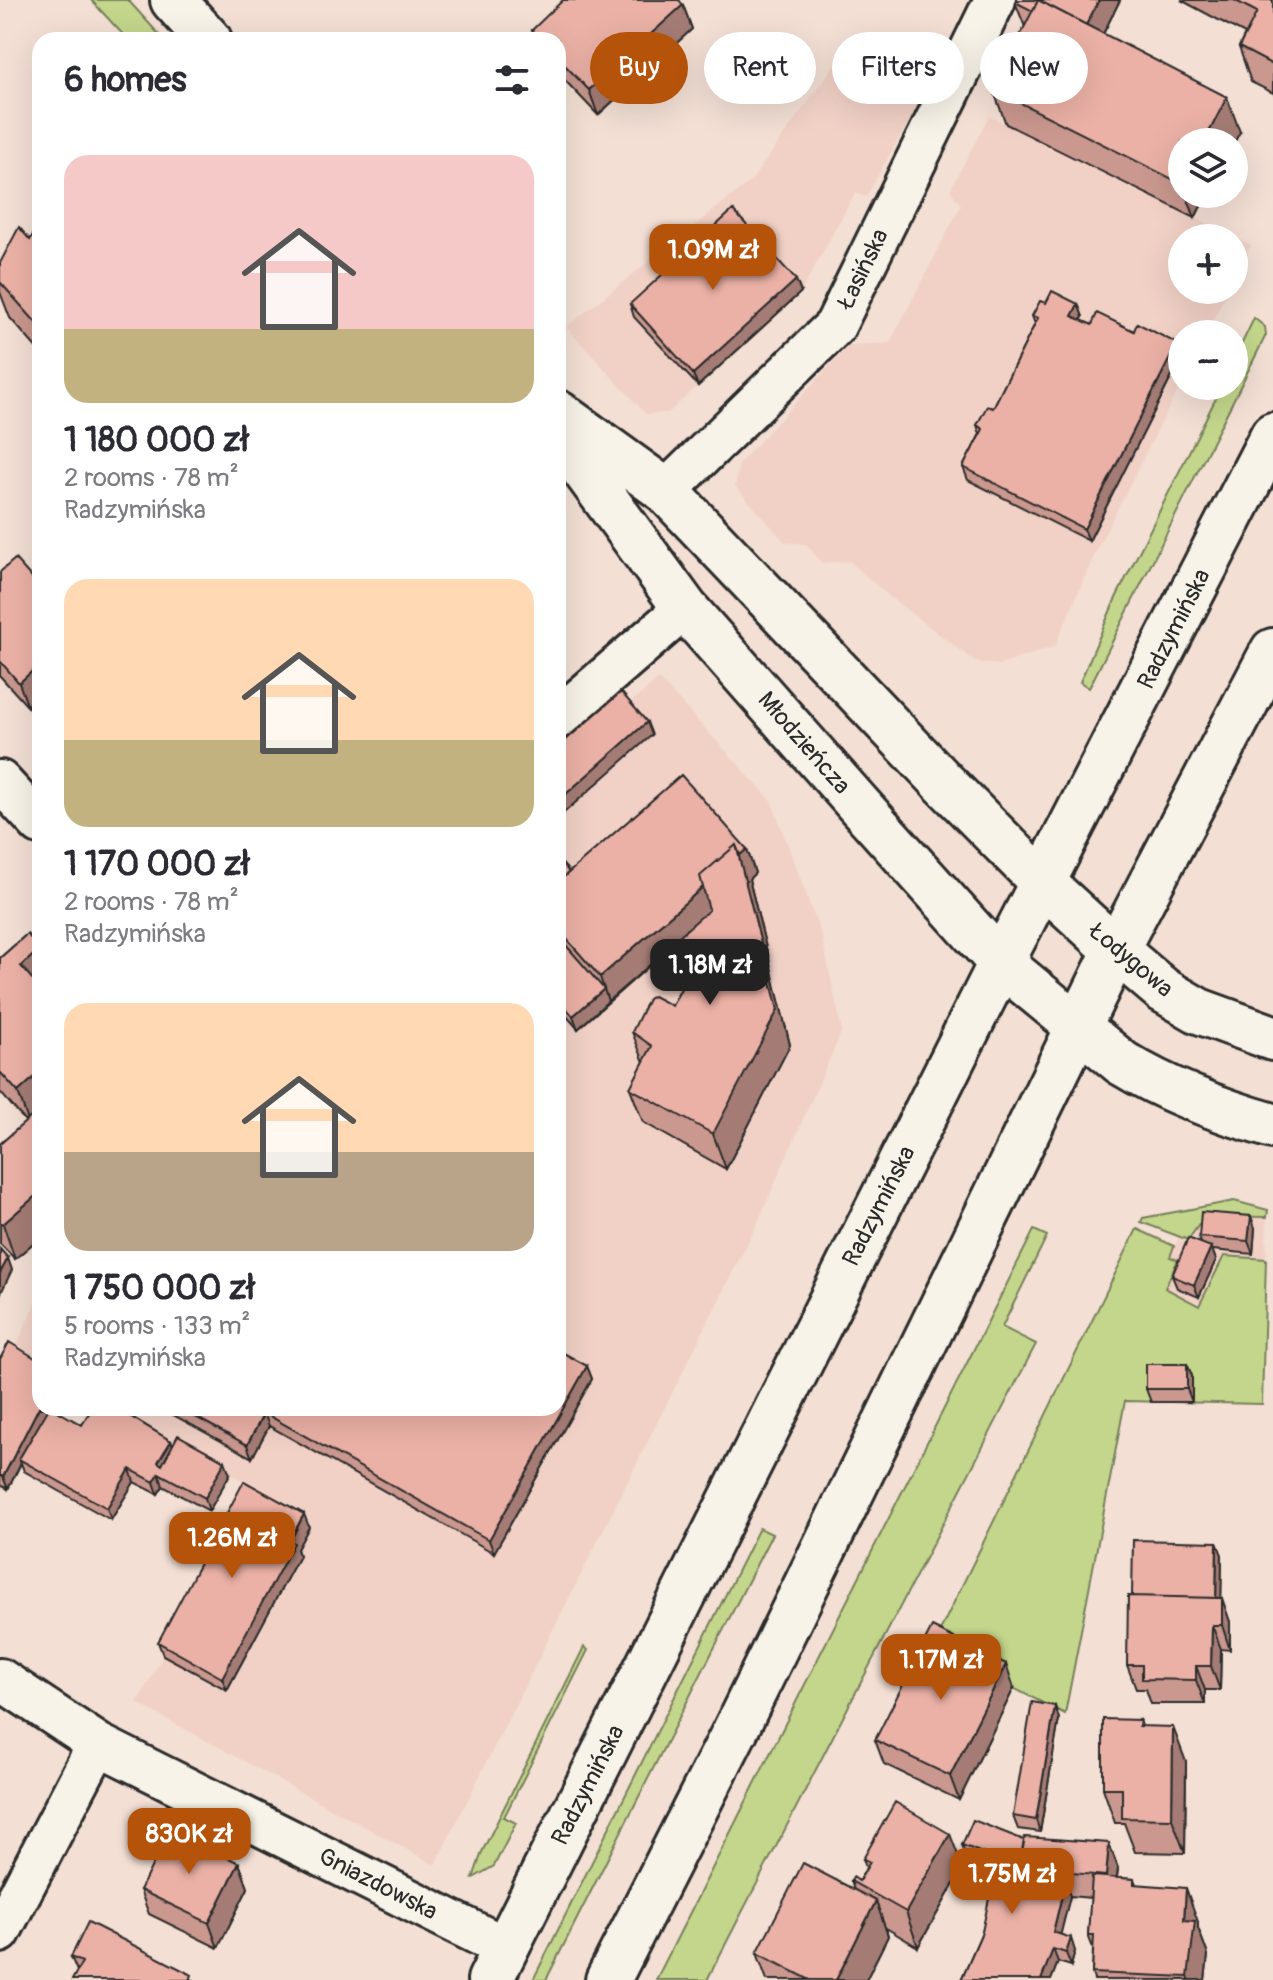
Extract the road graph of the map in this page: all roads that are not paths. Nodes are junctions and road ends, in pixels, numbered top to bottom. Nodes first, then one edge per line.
1 (173, 0) edge
2 (995, 0) edge
3 (202, 32) edge
4 (566, 419) edge
5 (1273, 435) edge
6 (566, 445) edge
7 (666, 491) junction
8 (685, 608) junction
9 (1273, 651) edge
10 (566, 711) edge
11 (0, 781) edge
12 (32, 815) edge
13 (1044, 884) junction
14 (1116, 950) junction
15 (1001, 963) junction
16 (1078, 1027) junction
17 (1273, 1038) edge
18 (1273, 1126) edge
19 (0, 1679) edge
20 (98, 1744) junction
21 (0, 1932) edge
22 (498, 1964) edge
23 (608, 1980) edge

1 - 3 main road
2 - 7 street, Łasińska
4 - 7 main road
5 - 13 main road, Radzymińska
6 - 8 main road, Młodzieńcza
7 - 13 main road
8 - 10 street
8 - 15 main road, Młodzieńcza
9 - 14 main road
11 - 12 street
13 - 14 main road, Łodygowa
13 - 15 main road, Radzymińska
14 - 16 main road
14 - 17 main road, Łodygowa
15 - 16 main road, Młodzieńcza
15 - 22 main road, Radzymińska
16 - 18 main road
16 - 23 main road
19 - 20 street, Gniazdowska
20 - 21 street
20 - 22 street, Gniazdowska

